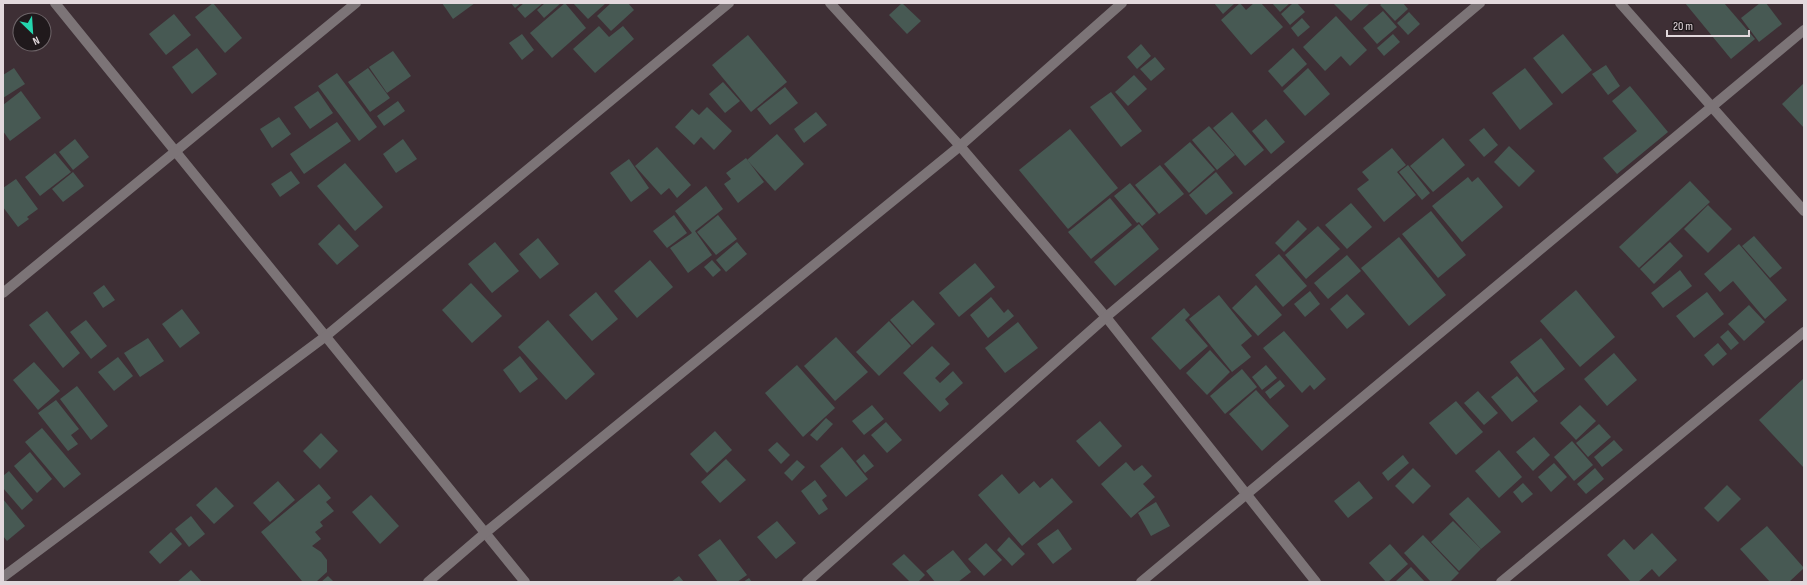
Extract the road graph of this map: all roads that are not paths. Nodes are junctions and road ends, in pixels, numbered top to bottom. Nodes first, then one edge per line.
1 (55, 3) edge
2 (356, 3) edge
3 (729, 3) edge
4 (830, 3) edge
5 (1122, 3) edge
6 (1480, 3) edge
7 (1620, 3) edge
8 (1804, 30) edge
9 (1711, 108) junction
10 (960, 146) junction
11 (175, 150) junction
12 (1804, 212) edge
13 (3, 293) edge
14 (1106, 317) junction
15 (1804, 332) edge
16 (326, 336) junction
17 (1246, 493) junction
18 (485, 533) junction
19 (3, 577) edge
20 (428, 582) edge
21 (525, 582) edge
22 (807, 582) edge
23 (1141, 582) edge
24 (1316, 582) edge
25 (1501, 582) edge

1 - 11 street
2 - 11 street
3 - 16 street
4 - 10 street
5 - 10 street
6 - 14 street
7 - 9 street
8 - 9 street
9 - 12 street
9 - 17 street
10 - 14 street
10 - 18 street
11 - 13 street
11 - 16 street
14 - 17 street
14 - 22 street
15 - 25 street
16 - 18 street
16 - 19 street
17 - 23 street
17 - 24 street
18 - 20 street
18 - 21 street

